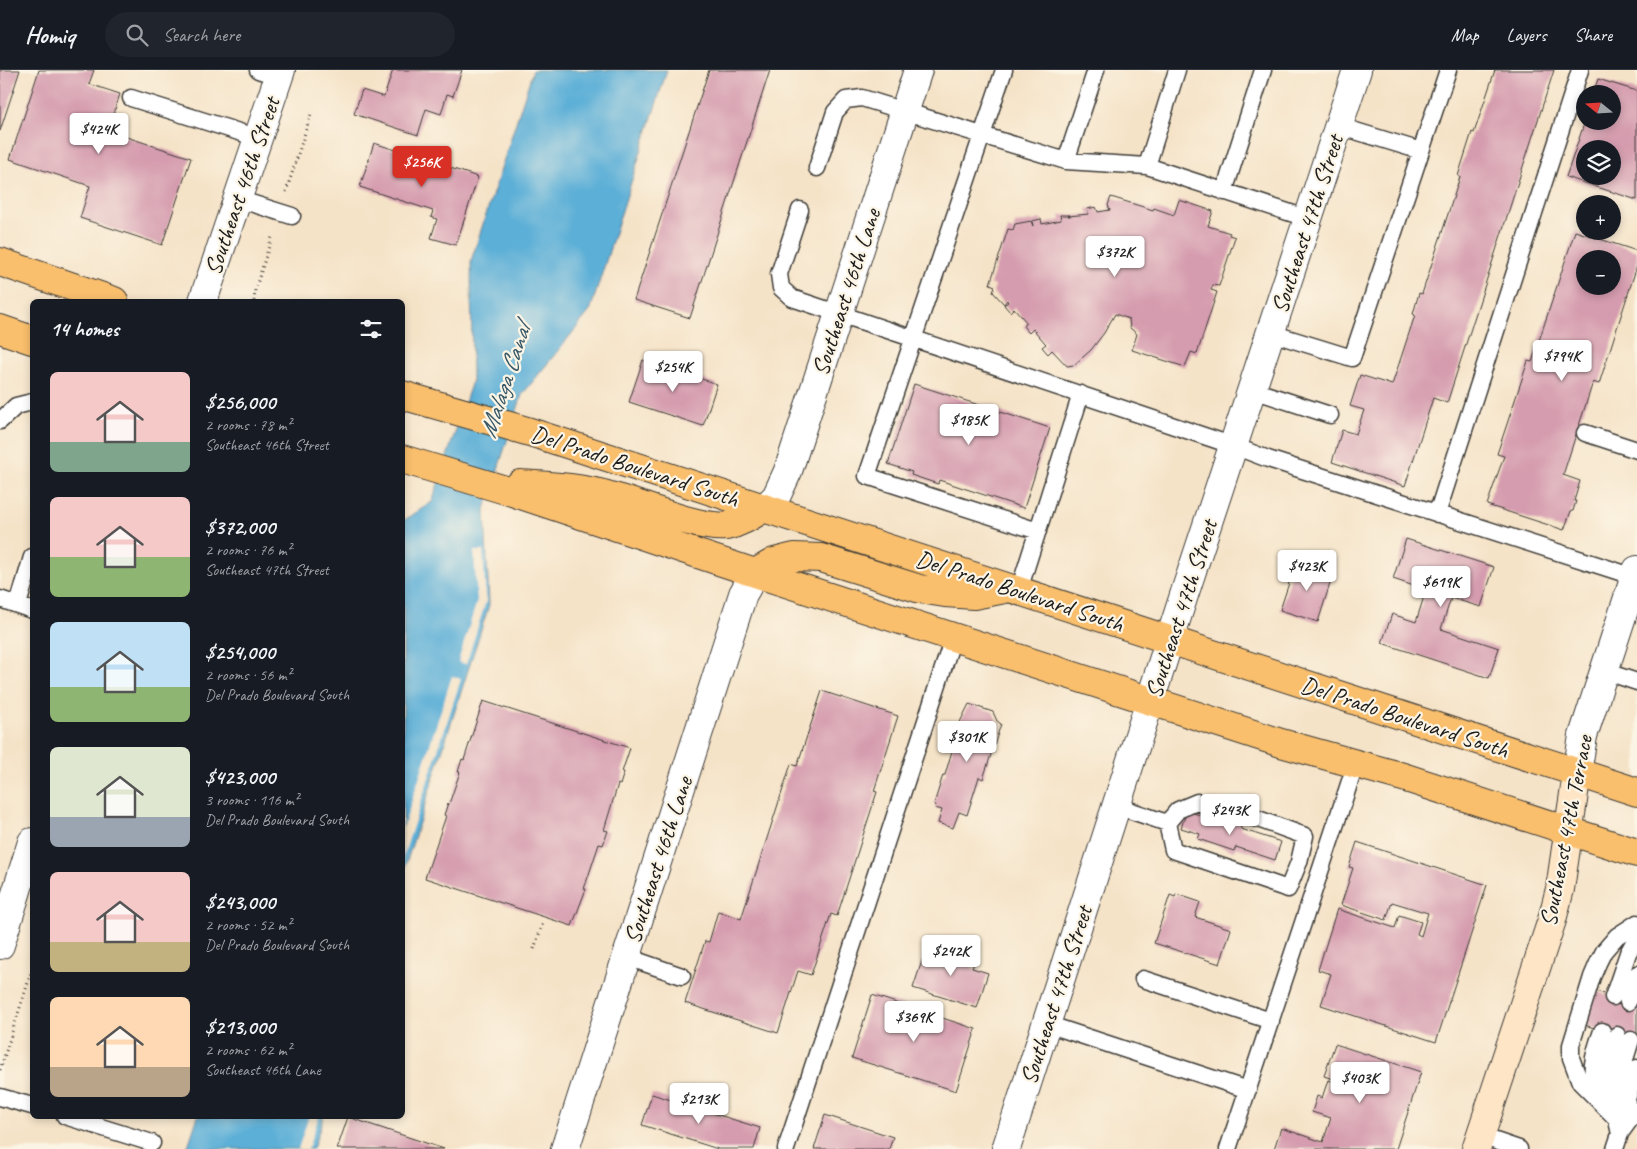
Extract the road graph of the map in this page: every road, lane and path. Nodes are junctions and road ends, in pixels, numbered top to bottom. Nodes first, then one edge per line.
1 (918, 70) edge
2 (1004, 70) edge
3 (1096, 70) edge
4 (1177, 70) edge
5 (1263, 70) edge
6 (1357, 70) edge
7 (1448, 70) edge
8 (1580, 70) edge
9 (273, 72) edge
10 (131, 98) dead end
11 (905, 112) junction
12 (1339, 126) junction
13 (983, 135) junction
14 (258, 138) junction
15 (1421, 151) junction
16 (1066, 161) junction
17 (1147, 166) junction
18 (816, 168) dead end
19 (1224, 192) junction
20 (238, 199) junction
21 (800, 210) dead end
22 (292, 216) dead end
23 (1309, 218) junction
24 (0, 262) edge
25 (108, 299) edge
26 (204, 299) edge
27 (839, 313) junction
28 (0, 329) edge
29 (1271, 333) junction
30 (914, 338) junction
31 (30, 339) edge
32 (1253, 390) junction
33 (1081, 394) junction
34 (413, 398) edge
35 (30, 402) edge
36 (1330, 414) dead end
37 (0, 422) edge
38 (1585, 434) dead end
39 (1234, 446) junction
40 (1637, 450) edge
41 (408, 460) edge
42 (514, 488) junction
43 (764, 508) junction
44 (1437, 514) junction
45 (1038, 531) junction
46 (30, 572) edge
47 (755, 573) junction
48 (1636, 573) edge
49 (1015, 589) junction
50 (0, 599) edge
51 (25, 608) edge
52 (953, 638) junction
53 (1170, 640) junction
54 (1604, 671) junction
55 (1637, 682) edge
56 (1151, 702) junction
57 (1356, 763) junction
58 (1577, 773) junction
59 (1637, 792) edge
60 (1117, 806) junction
61 (1167, 824) junction
62 (1569, 830) junction
63 (30, 846) edge
64 (1637, 853) edge
65 (1299, 862) junction
66 (1321, 870) junction
67 (8, 891) edge
68 (542, 923) dead end
69 (1637, 923) edge
70 (1637, 937) edge
71 (0, 945) edge
72 (534, 949) dead end
73 (627, 957) junction
74 (1637, 974) edge
75 (30, 976) edge
76 (682, 976) dead end
77 (1143, 979) dead end
78 (1271, 1021) junction
79 (1047, 1024) junction
80 (1637, 1068) edge
81 (0, 1070) edge
82 (1248, 1090) junction
83 (0, 1097) edge
84 (30, 1105) edge
85 (1637, 1110) edge
86 (75, 1119) edge
87 (1612, 1123) edge
88 (152, 1143) dead end
89 (1479, 1143) edge
90 (565, 1149) edge
91 (786, 1149) edge
92 (1006, 1149) edge
93 (1228, 1149) edge
94 (1519, 1149) edge

1 - 11 street, Southeast 46th Lane
2 - 13 lane
3 - 16 lane
4 - 17 lane
5 - 19 lane
6 - 12 street, Southeast 47th Street
7 - 15 lane
8 - 44 lane
9 - 14 street, Southeast 46th Street
10 - 14 lane
11 - 13 lane
11 - 18 lane
11 - 27 street, Southeast 46th Lane
12 - 15 lane
12 - 23 street, Southeast 47th Street
13 - 16 lane
13 - 30 lane
14 - 20 street, Southeast 46th Street
15 - 29 lane
16 - 17 lane
17 - 19 lane
19 - 23 lane
20 - 22 lane
20 - 26 street, Southeast 46th Street
21 - 27 lane
23 - 29 street, Southeast 47th Street
24 - 25 main road
27 - 30 lane
27 - 43 street, Southeast 46th Lane
28 - 31 main road
29 - 32 street, Southeast 47th Street
30 - 33 lane
30 - 45 lane
32 - 36 lane
32 - 39 street, Southeast 47th Street
33 - 39 lane
33 - 45 lane
34 - 43 main road, Del Prado Boulevard South
35 - 37 lane
38 - 40 lane
39 - 44 lane
39 - 53 street, Southeast 47th Street
41 - 42 main road
42 - 43 main road
42 - 47 main road
43 - 49 main road, Del Prado Boulevard South
44 - 48 lane
45 - 49 lane
46 - 51 lane
47 - 49 main road
47 - 52 main road
47 - 73 street, Southeast 46th Lane
48 - 54 street, Southeast 47th Terrace
49 - 53 main road, Del Prado Boulevard South
50 - 51 lane
52 - 56 main road
52 - 91 lane
53 - 56 street, Southeast 47th Street
53 - 58 main road, Del Prado Boulevard South
54 - 55 lane
54 - 58 street, Southeast 47th Terrace
56 - 57 main road
56 - 60 street, Southeast 47th Street
57 - 62 main road
57 - 66 lane
58 - 59 main road, Del Prado Boulevard South
58 - 62 street, Southeast 47th Terrace
60 - 61 lane
60 - 79 street, Southeast 47th Street
61 - 65 lane
61 - 65 lane
62 - 64 main road
62 - 89 street, Southeast 47th Terrace
63 - 67 street
65 - 66 lane
66 - 78 lane
67 - 71 street
68 - 72 path
69 - 87 lane
70 - 74 lane
73 - 76 lane
73 - 90 street, Southeast 46th Lane
75 - 81 path
77 - 78 lane
78 - 82 lane
79 - 82 lane
79 - 92 street, Southeast 47th Street
80 - 87 lane
82 - 93 lane
83 - 84 lane
85 - 87 lane
86 - 88 lane
87 - 87 lane
89 - 94 lane

